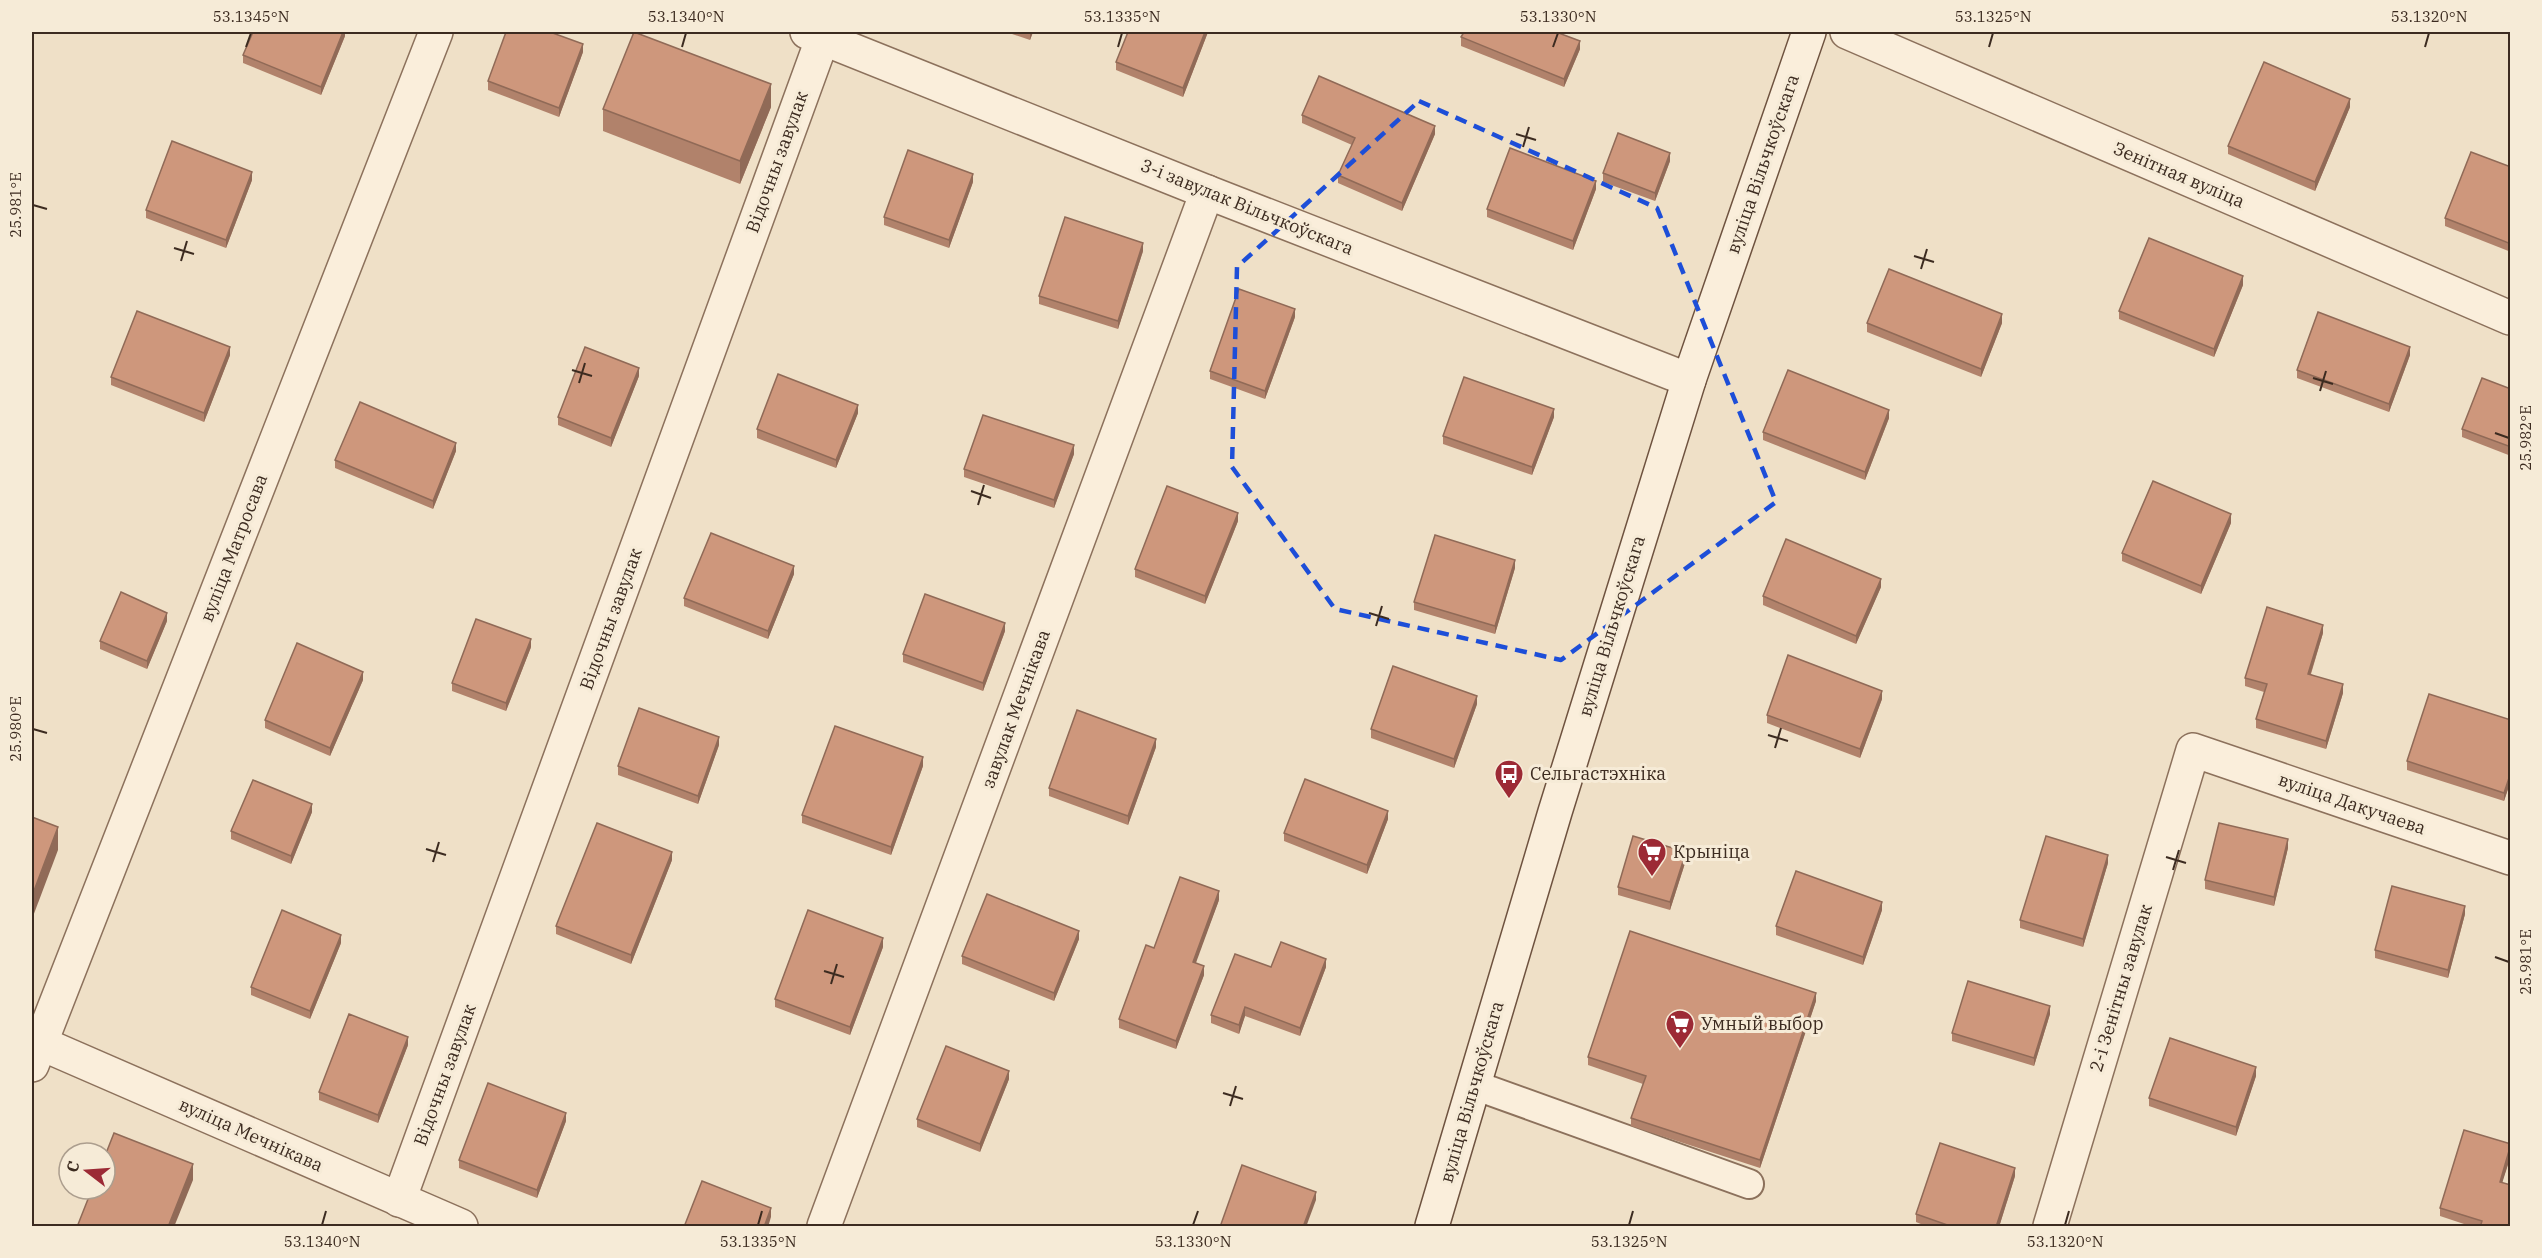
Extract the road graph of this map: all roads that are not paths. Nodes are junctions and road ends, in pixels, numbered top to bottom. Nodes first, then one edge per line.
1 (436, 32) edge
2 (1809, 32) edge
3 (1847, 32) edge
4 (815, 34) edge
5 (1208, 192) junction
6 (2511, 318) edge
7 (1689, 380) junction
8 (2193, 750) joint
9 (2511, 858) edge
10 (36, 1054) edge
11 (1474, 1084) junction
12 (1749, 1184) dead end
13 (399, 1200) junction
14 (461, 1227) edge
15 (824, 1227) edge
16 (1432, 1227) edge
17 (2050, 1227) edge

1 - 10 street, вуліца Матросава
2 - 7 street, вуліца Вільчкоўскага
3 - 6 street, Зенітная вуліца
4 - 5 street, 3-і завулак Вільчкоўскага
4 - 13 street, Відочны завулак
5 - 7 street, 3-і завулак Вільчкоўскага
5 - 15 street, завулак Мечнікава
7 - 11 street, вуліца Вільчкоўскага
8 - 9 street, вуліца Дакучаева
8 - 17 street, 2-і Зенітны завулак
10 - 13 street, вуліца Мечнікава
11 - 12 lane
11 - 16 street, вуліца Вільчкоўскага
13 - 14 street, вуліца Мечнікава

